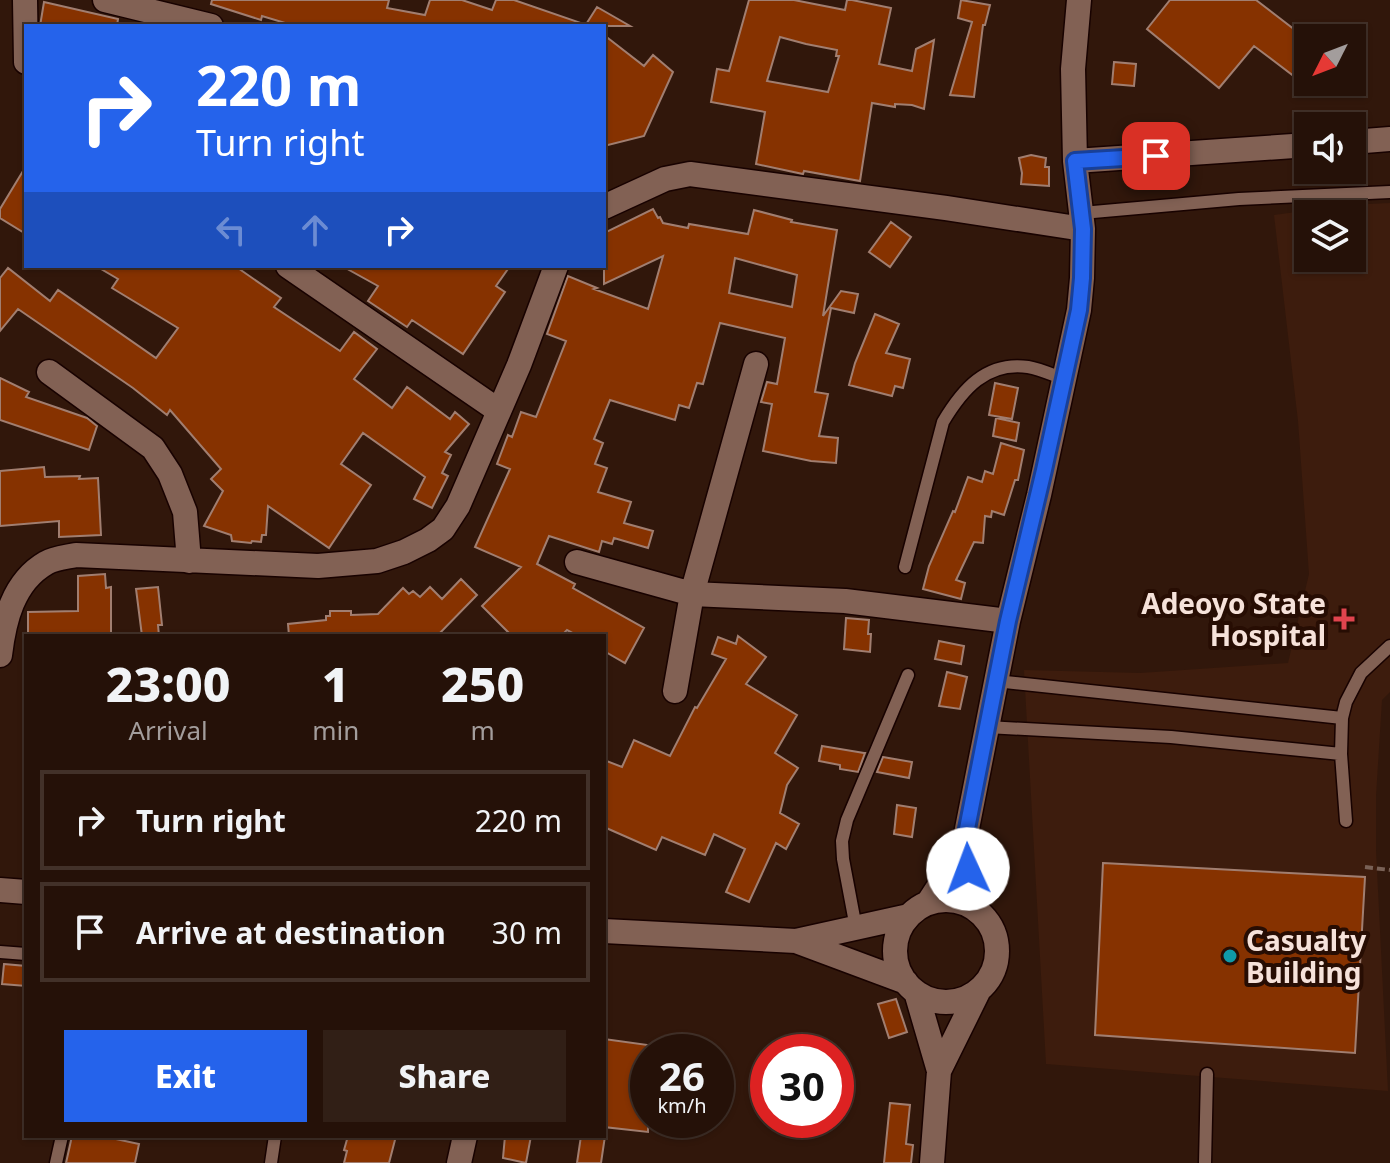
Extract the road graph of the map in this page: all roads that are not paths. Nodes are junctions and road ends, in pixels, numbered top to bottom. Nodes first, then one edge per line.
1 (25, 0) edge
2 (105, 0) edge
3 (1079, 0) edge
4 (25, 24) edge
5 (203, 24) edge
6 (1390, 139) edge
7 (1366, 141) edge
8 (1294, 146) edge
9 (1075, 161) junction
10 (1390, 192) edge
11 (606, 206) edge
12 (1083, 221) junction
13 (291, 268) edge
14 (555, 268) edge
15 (756, 364) dead end
16 (49, 372) dead end
17 (1064, 379) junction
18 (499, 411) junction
19 (189, 561) junction
20 (577, 562) dead end
21 (905, 567) dead end
22 (8, 589) edge
23 (692, 594) junction
24 (1008, 621) junction
25 (1390, 646) edge
26 (0, 655) edge
27 (908, 675) dead end
28 (996, 681) junction
29 (675, 691) dead end
30 (1342, 718) junction
31 (987, 727) junction
32 (1341, 754) junction
33 (1346, 821) dead end
34 (963, 849) junction
35 (0, 890) edge
36 (24, 892) edge
37 (918, 909) junction
38 (978, 911) junction
39 (856, 928) junction
40 (606, 931) edge
41 (796, 941) junction
42 (0, 952) edge
43 (24, 954) edge
44 (911, 987) junction
45 (978, 992) junction
46 (939, 1071) junction
47 (1207, 1074) dead end
48 (62, 1138) edge
49 (275, 1138) edge
50 (465, 1138) edge
51 (56, 1163) edge
52 (271, 1163) edge
53 (459, 1163) edge
54 (932, 1163) edge
55 (1205, 1163) edge

1 - 4 street
2 - 5 street
3 - 9 street
6 - 7 street
8 - 9 street
9 - 12 street
10 - 12 lane
11 - 12 street
12 - 17 street
13 - 18 street
14 - 18 street
15 - 23 street
16 - 19 street
17 - 21 lane
17 - 24 street
18 - 19 street
19 - 22 street
20 - 23 street
22 - 26 street
23 - 24 street
23 - 29 street
24 - 28 street
25 - 30 lane
27 - 39 lane
28 - 30 lane
28 - 31 street
30 - 32 lane
31 - 32 lane
31 - 34 street
32 - 33 lane
34 - 37 street
34 - 38 street
35 - 36 street
37 - 38 street
37 - 39 street
37 - 44 street
38 - 45 street
39 - 41 street
40 - 41 street
41 - 44 street
42 - 43 lane
44 - 45 street
44 - 46 street
45 - 46 street
46 - 54 street
47 - 55 lane
48 - 51 lane
49 - 52 lane
50 - 53 street

